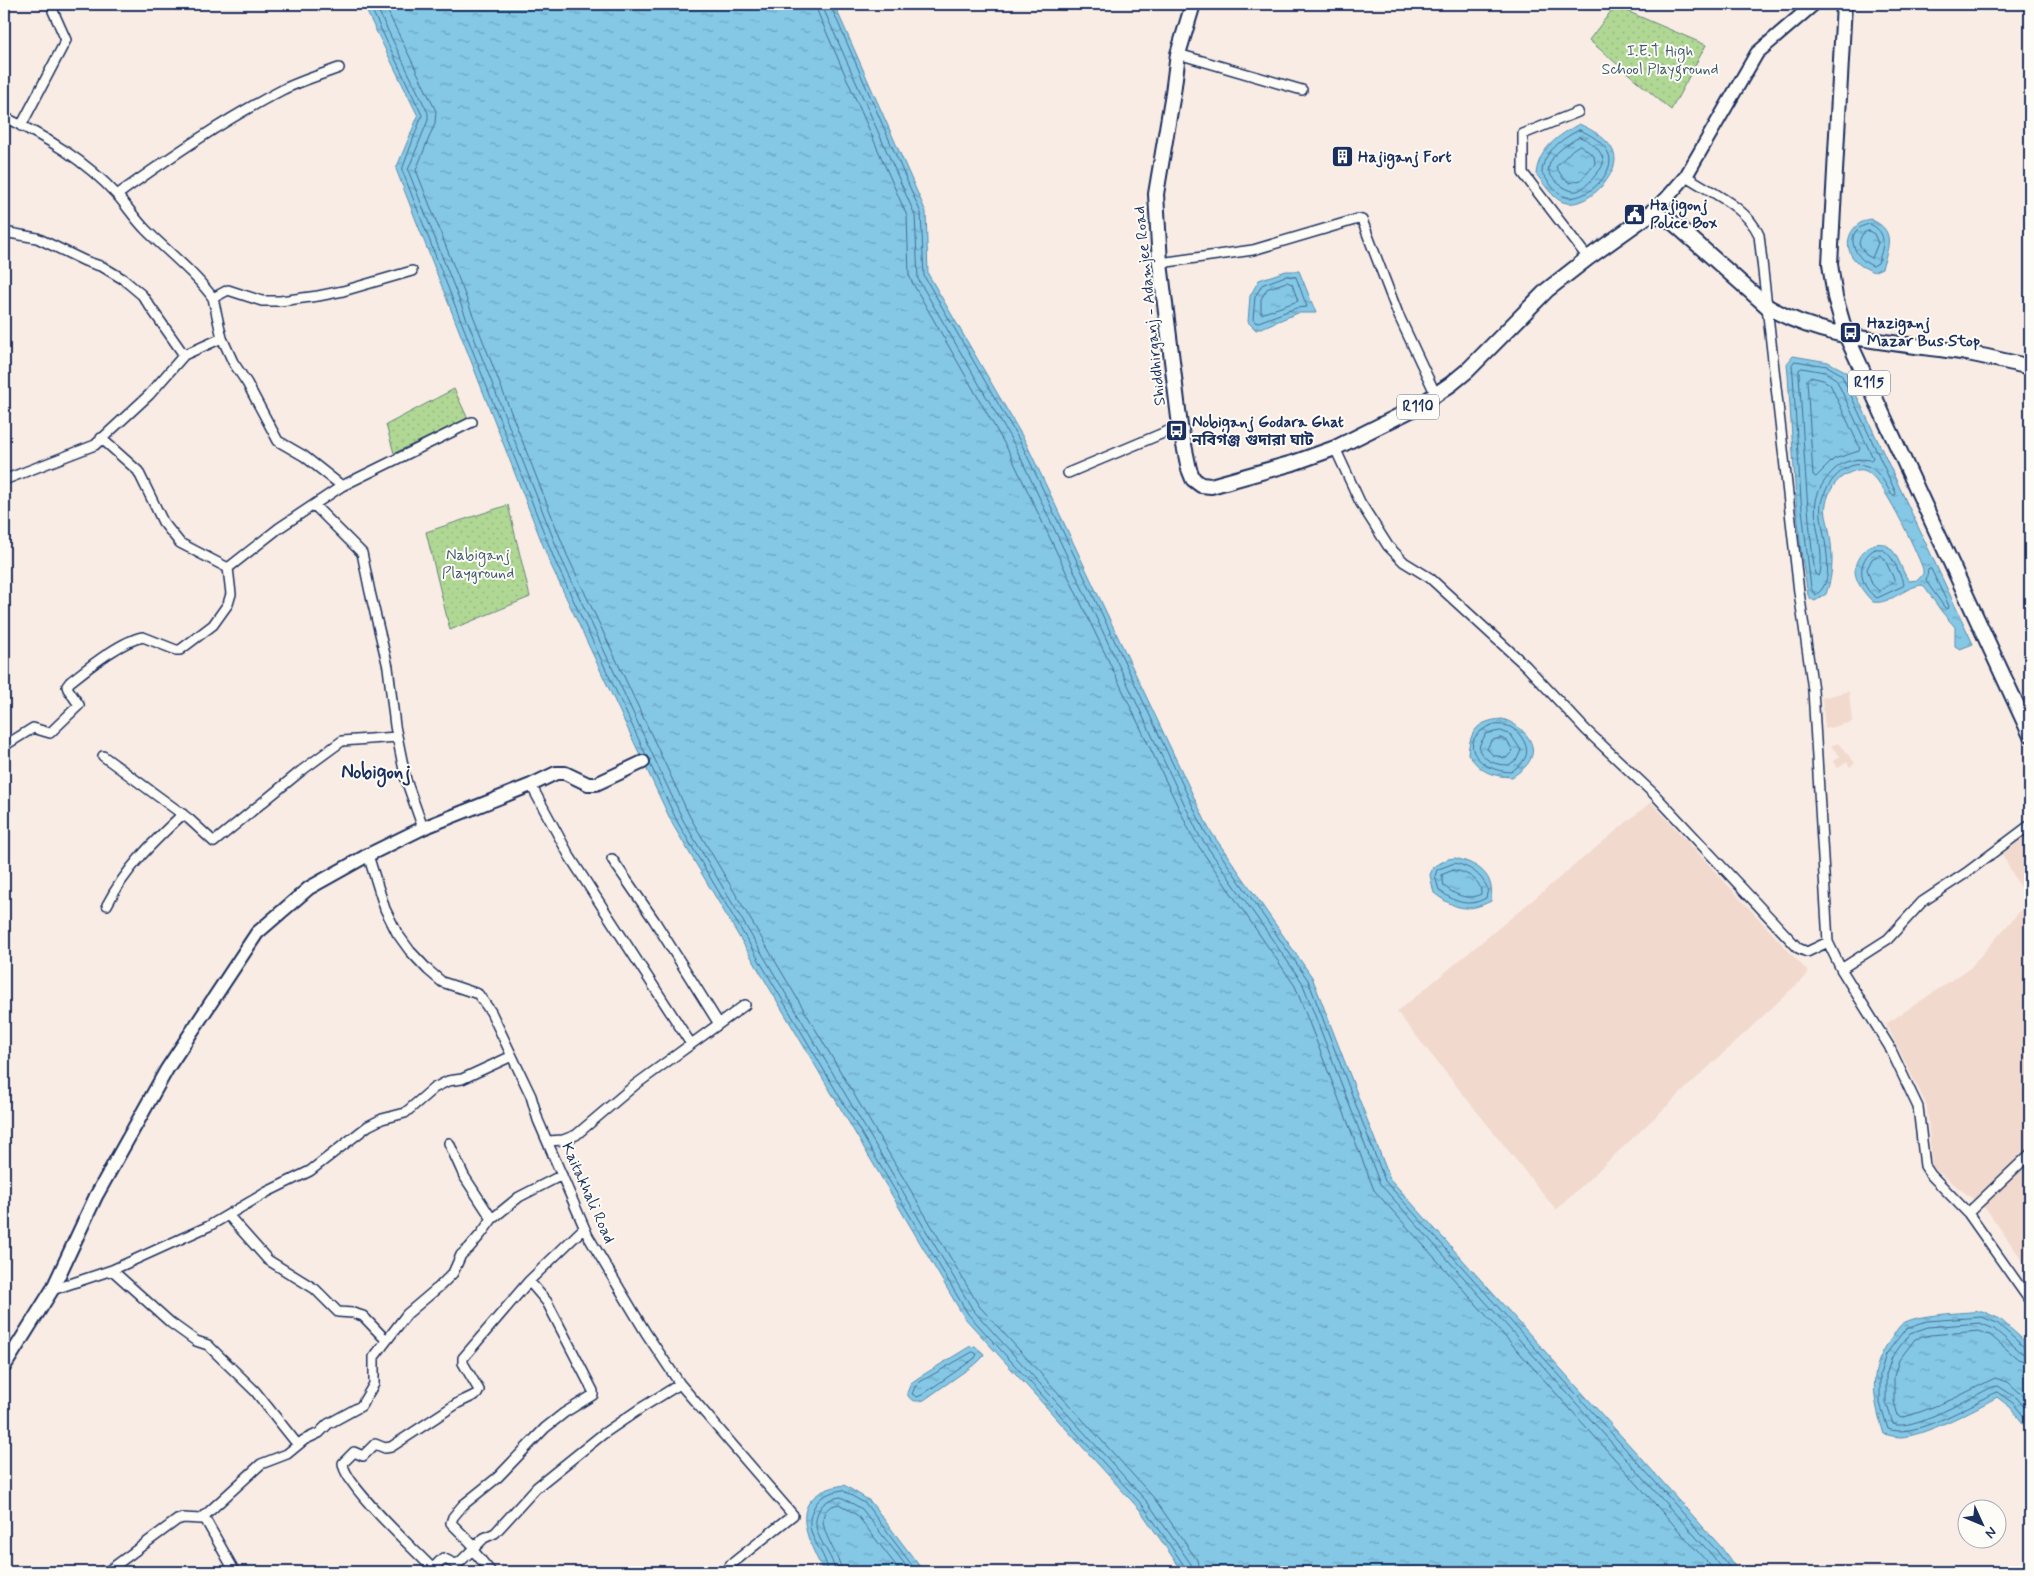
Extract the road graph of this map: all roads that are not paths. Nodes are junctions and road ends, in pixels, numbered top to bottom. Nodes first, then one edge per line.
1 (56, 4) edge
2 (1193, 4) edge
3 (1814, 4) edge
4 (1844, 4) edge
5 (1178, 54) junction
6 (339, 68) dead end
7 (1302, 90) dead end
8 (1578, 112) dead end
9 (4, 117) edge
10 (21, 126) junction
11 (1686, 176) junction
12 (117, 195) junction
13 (1643, 218) junction
14 (4, 232) edge
15 (1588, 258) junction
16 (1160, 263) junction
17 (412, 271) dead end
18 (213, 298) junction
19 (1768, 307) junction
20 (1846, 335) junction
21 (222, 338) junction
22 (184, 355) junction
23 (2030, 366) edge
24 (1436, 396) junction
25 (472, 422) dead end
26 (1180, 426) junction
27 (101, 438) junction
28 (1336, 448) junction
29 (1068, 473) dead end
30 (4, 480) edge
31 (342, 486) junction
32 (314, 505) junction
33 (228, 568) junction
34 (2030, 734) edge
35 (397, 737) junction
36 (4, 746) edge
37 (103, 756) dead end
38 (643, 762) dead end
39 (531, 785) junction
40 (183, 814) junction
41 (2030, 825) edge
42 (423, 828) junction
43 (368, 855) junction
44 (612, 859) dead end
45 (107, 905) dead end
46 (1828, 942) junction
47 (1840, 969) junction
48 (745, 1005) dead end
49 (720, 1024) junction
50 (691, 1044) junction
51 (512, 1056) junction
52 (548, 1141) junction
53 (449, 1143) dead end
54 (2030, 1154) edge
55 (562, 1176) junction
56 (1968, 1213) junction
57 (228, 1215) junction
58 (492, 1219) junction
59 (584, 1228) junction
60 (112, 1270) junction
61 (529, 1281) junction
62 (52, 1290) junction
63 (2030, 1301) edge
64 (386, 1340) junction
65 (4, 1367) edge
66 (680, 1384) junction
67 (298, 1445) junction
68 (204, 1517) junction
69 (473, 1548) junction
70 (430, 1570) edge
71 (106, 1572) edge
72 (235, 1572) edge
73 (491, 1572) edge
74 (726, 1572) edge

1 - 10 street
2 - 5 main road, Shiddhirganj - Adamjee Road / R110
3 - 11 main road
4 - 20 main road, R115
5 - 7 street
5 - 16 main road, Shiddhirganj - Adamjee Road / R110
6 - 12 street
8 - 15 street
9 - 10 street
10 - 12 street
11 - 13 main road
11 - 19 street
12 - 18 street
13 - 15 main road, Shiddhirganj - Adamjee Road / R110
13 - 19 main road
14 - 22 street
15 - 24 main road, Shiddhirganj - Adamjee Road / R110
16 - 24 street
16 - 26 main road, Shiddhirganj - Adamjee Road / R110
17 - 18 street
18 - 21 street
19 - 20 main road
19 - 46 street
20 - 23 main road
20 - 34 main road, R115
21 - 22 street
21 - 31 street
22 - 27 street
24 - 28 main road, Shiddhirganj - Adamjee Road / R110
25 - 31 street
26 - 28 main road, Shiddhirganj - Adamjee Road / R110
26 - 29 street
27 - 30 street
27 - 33 street
28 - 46 street
31 - 32 street
32 - 33 street
32 - 35 street
33 - 36 street
35 - 40 street
35 - 42 street
37 - 40 street
38 - 39 main road
39 - 42 main road
39 - 50 street
40 - 45 street
41 - 47 street
42 - 43 main road
43 - 51 street, Kaitakhali Road
43 - 62 main road
44 - 49 street
46 - 47 street
47 - 56 street
48 - 49 street
49 - 50 street
50 - 52 street
51 - 52 street, Kaitakhali Road
51 - 57 street
52 - 55 street, Kaitakhali Road
53 - 58 street
54 - 56 street
55 - 58 street
55 - 59 street, Kaitakhali Road
56 - 63 street
57 - 60 street
57 - 64 street
58 - 64 street
59 - 61 street
59 - 66 street, Kaitakhali Road
60 - 62 street
60 - 67 street
61 - 69 street
61 - 70 street
62 - 65 main road
64 - 67 street
66 - 69 street
66 - 74 street, Kaitakhali Road
67 - 68 street
68 - 71 street
68 - 72 street
69 - 70 street
69 - 73 street

